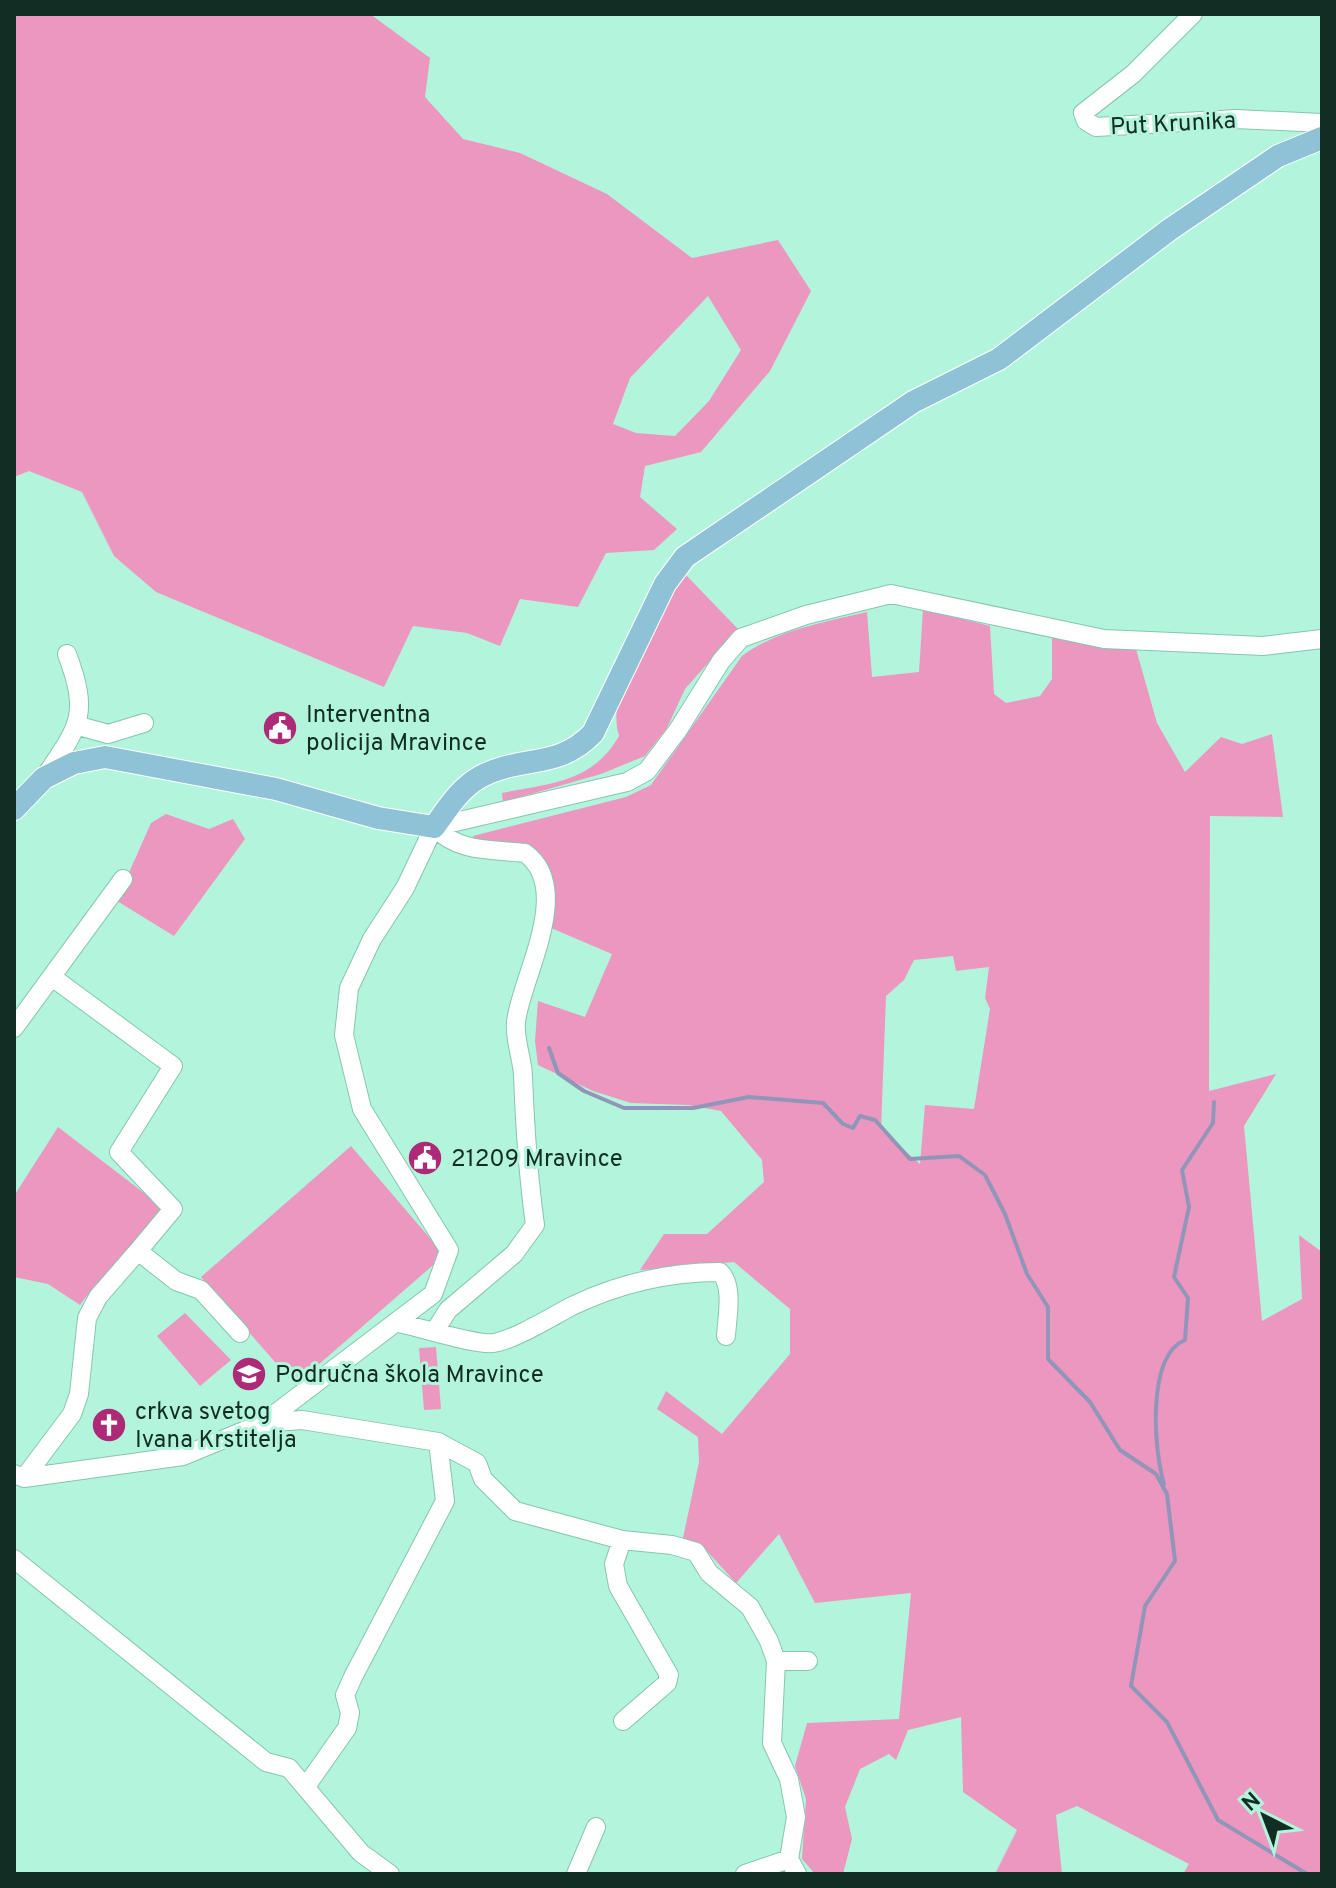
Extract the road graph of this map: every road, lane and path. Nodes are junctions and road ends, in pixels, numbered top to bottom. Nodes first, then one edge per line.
1 (1193, 14) edge
2 (1322, 123) edge
3 (1322, 138) edge
4 (1322, 639) edge
5 (67, 654) dead end
6 (144, 723) dead end
7 (79, 726) junction
8 (44, 778) junction
9 (14, 809) edge
10 (434, 827) junction
11 (123, 879) dead end
12 (52, 977) junction
13 (14, 1028) edge
14 (138, 1251) junction
15 (398, 1323) junction
16 (436, 1329) junction
17 (240, 1333) dead end
18 (726, 1336) dead end
19 (263, 1423) junction
20 (438, 1442) junction
21 (19, 1476) edge
22 (622, 1540) junction
23 (14, 1559) edge
24 (776, 1661) junction
25 (808, 1661) dead end
26 (623, 1721) dead end
27 (307, 1785) junction
28 (596, 1827) dead end
29 (793, 1866) edge
30 (390, 1874) edge
31 (576, 1874) edge
32 (745, 1874) edge

1 - 2 street, Put Krunika
3 - 10 main road
4 - 10 street
5 - 7 street
6 - 7 street
7 - 8 street
8 - 9 main road
8 - 10 main road
10 - 15 street
10 - 16 street
11 - 12 street
12 - 13 street
12 - 14 street
14 - 17 street
14 - 21 street
15 - 16 street
15 - 19 street
16 - 18 street
19 - 20 street
19 - 21 street
20 - 22 street
20 - 27 street
22 - 24 street
22 - 26 street
23 - 27 street
24 - 25 street
24 - 29 street
27 - 30 street
28 - 31 street
29 - 32 street

